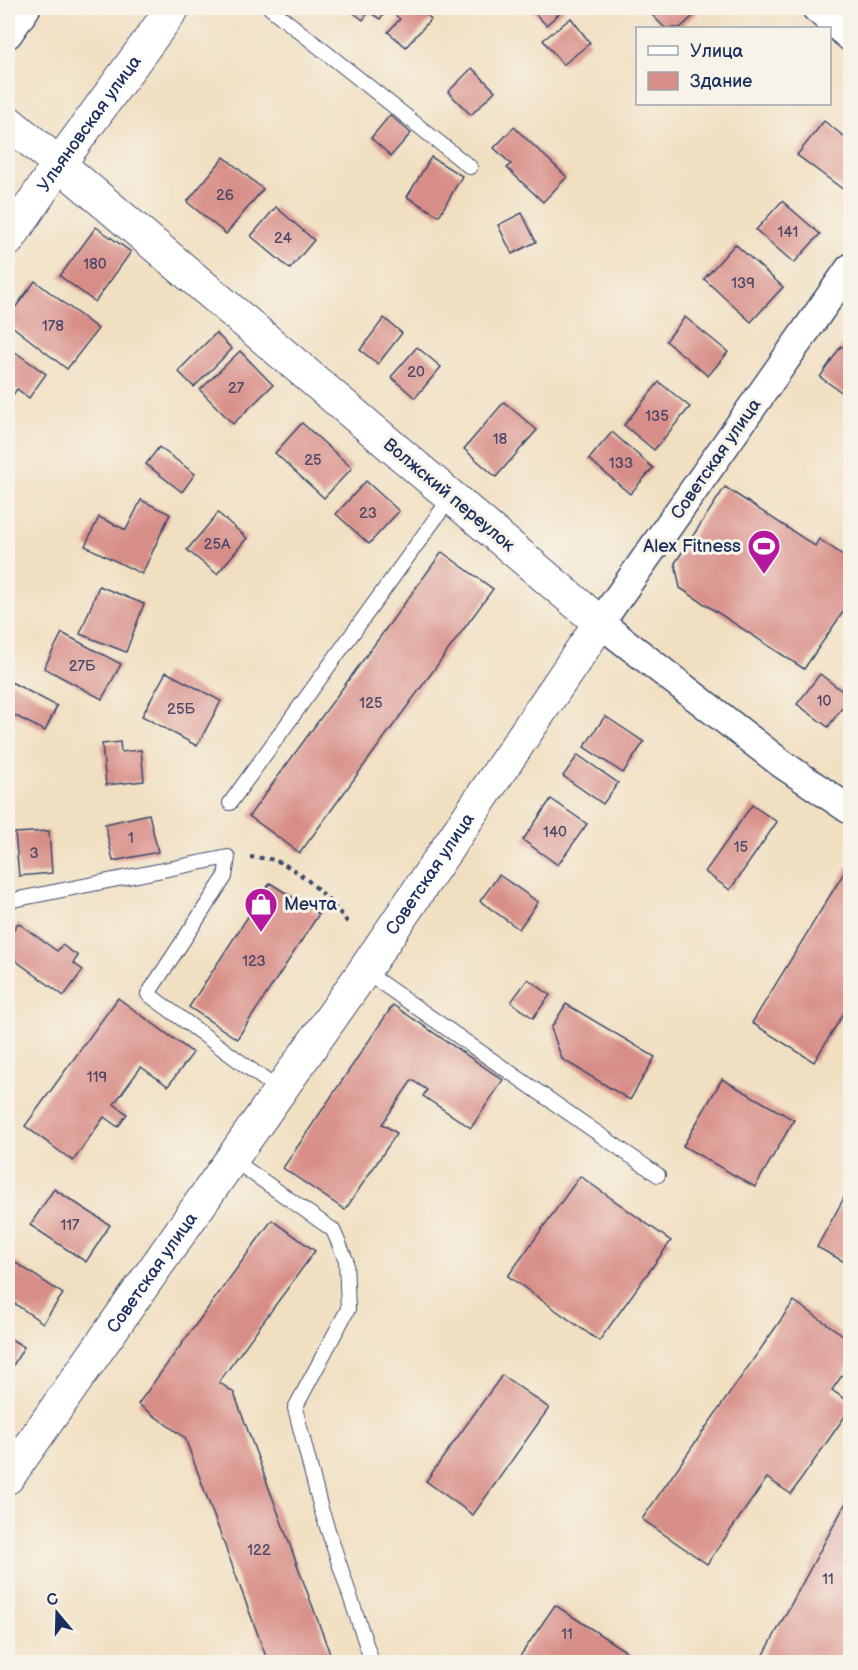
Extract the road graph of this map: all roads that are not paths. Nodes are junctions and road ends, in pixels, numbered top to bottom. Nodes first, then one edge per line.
1 (26, 8) edge
2 (174, 8) edge
3 (270, 8) edge
4 (816, 8) edge
5 (8, 34) edge
6 (850, 37) edge
7 (8, 122) edge
8 (59, 164) junction
9 (470, 167) dead end
10 (8, 240) edge
11 (850, 268) edge
12 (451, 497) junction
13 (600, 623) junction
14 (230, 803) dead end
15 (850, 810) edge
16 (8, 901) edge
17 (364, 970) junction
18 (280, 1091) junction
19 (232, 1159) junction
20 (658, 1175) dead end
21 (8, 1478) edge
22 (372, 1662) edge

1 - 5 street
2 - 8 street, Ульяновская улица
3 - 9 lane
4 - 6 street
7 - 8 street, Волжский переулок
8 - 10 street, Ульяновская улица
8 - 12 street, Волжский переулок
11 - 13 street, Советская улица
12 - 13 street, Волжский переулок
12 - 14 lane
13 - 15 street, Волжский переулок
13 - 17 street, Советская улица
16 - 18 lane
17 - 18 street, Советская улица
17 - 20 lane
18 - 19 street, Советская улица
19 - 21 street, Советская улица
19 - 22 lane

